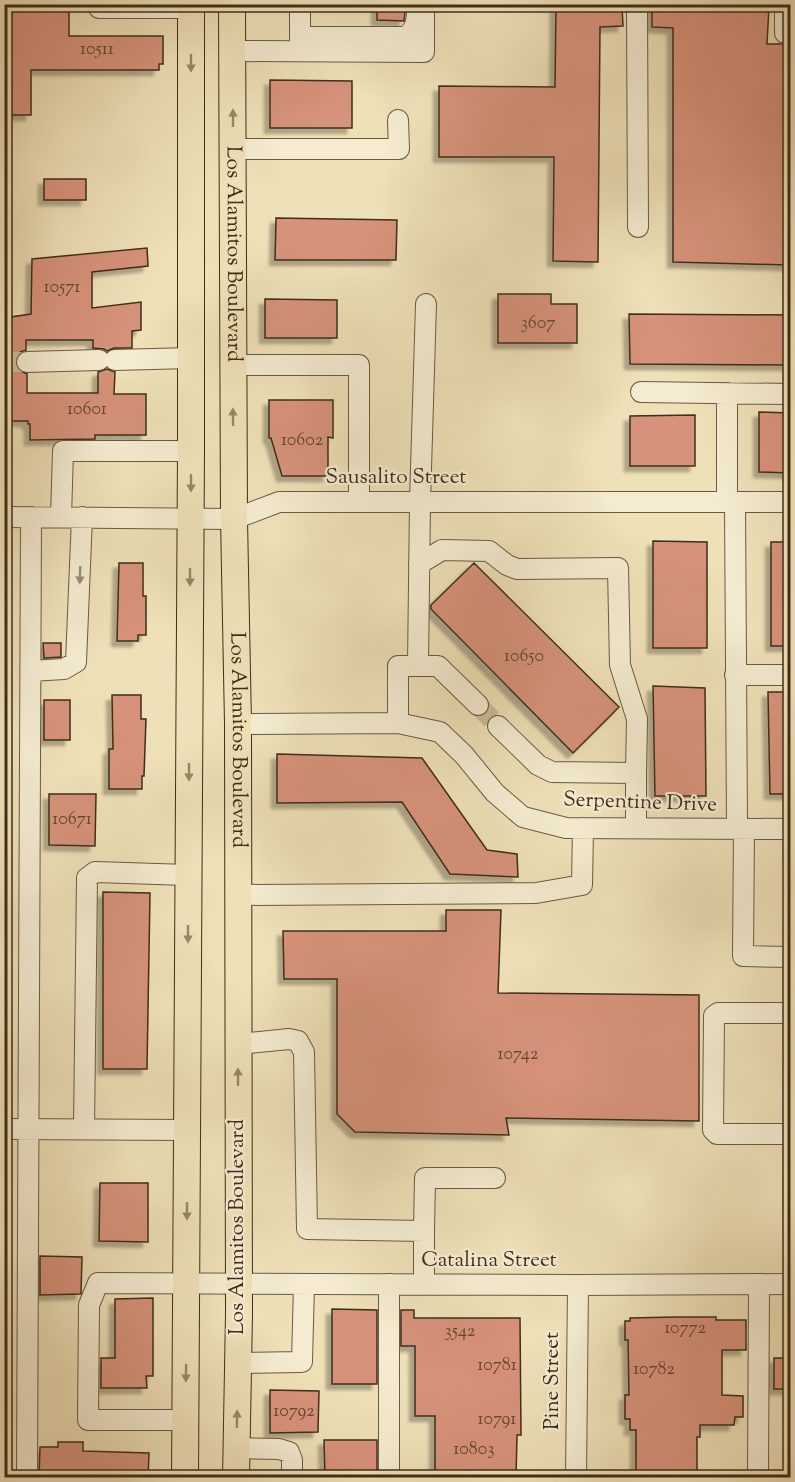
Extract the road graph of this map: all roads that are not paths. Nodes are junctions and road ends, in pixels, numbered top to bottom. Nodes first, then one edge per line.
1 (99, 4) edge
2 (232, 4) edge
3 (300, 4) edge
4 (417, 4) edge
5 (424, 4) edge
6 (637, 4) edge
7 (785, 4) edge
8 (190, 6) edge
9 (785, 33) dead end
10 (300, 44) junction
11 (232, 51) junction
12 (398, 120) dead end
13 (233, 150) junction
14 (638, 227) dead end
15 (426, 304) dead end
16 (191, 358) junction
17 (27, 362) tunnel mouth
18 (232, 365) junction
19 (641, 392) dead end
20 (727, 393) junction
21 (790, 393) edge
22 (191, 451) junction
23 (359, 502) junction
24 (420, 502) junction
25 (731, 502) junction
26 (790, 502) edge
27 (4, 517) edge
28 (31, 517) junction
29 (61, 517) junction
30 (82, 517) junction
31 (191, 519) junction
32 (234, 519) junction
33 (419, 564) junction
34 (418, 666) junction
35 (31, 671) junction
36 (735, 675) junction
37 (790, 675) edge
38 (478, 705) tunnel mouth
39 (398, 723) junction
40 (238, 724) junction
41 (498, 726) tunnel mouth
42 (636, 773) junction
43 (583, 828) junction
44 (636, 828) junction
45 (740, 829) junction
46 (790, 829) edge
47 (188, 875) junction
48 (237, 895) junction
49 (790, 957) edge
50 (790, 1013) edge
51 (238, 1044) junction
52 (4, 1129) edge
53 (30, 1129) junction
54 (84, 1129) junction
55 (187, 1130) junction
56 (790, 1134) edge
57 (495, 1178) dead end
58 (424, 1231) junction
59 (187, 1283) junction
60 (239, 1283) junction
61 (304, 1284) junction
62 (389, 1284) junction
63 (759, 1284) junction
64 (790, 1284) edge
65 (424, 1285) junction
66 (578, 1285) junction
67 (237, 1363) junction
68 (185, 1420) junction
69 (236, 1448) junction
70 (27, 1478) edge
71 (185, 1478) edge
72 (236, 1478) edge
73 (292, 1478) edge
74 (388, 1478) edge
75 (576, 1478) edge
76 (758, 1478) edge

1 - 8 street
2 - 11 main road, Los Alamitos Boulevard
3 - 10 street
4 - 10 street
5 - 10 street
6 - 14 street
7 - 9 street
8 -> 16 main road, Los Alamitos Boulevard
10 - 11 street
13 -> 11 main road, Los Alamitos Boulevard
12 - 13 street
13 - 18 main road, Los Alamitos Boulevard
15 - 24 street
16 - 17 street
16 - 22 main road, Los Alamitos Boulevard
18 - 23 street
32 -> 18 main road, Los Alamitos Boulevard
19 - 20 street
20 - 21 street
20 - 25 street
22 - 29 street
22 -> 31 main road, Los Alamitos Boulevard
23 - 24 street, Sausalito Street
23 - 32 street, Sausalito Street
24 - 25 street, Sausalito Street
24 - 33 street
25 - 26 street, Sausalito Street
25 - 36 street
27 - 28 street, Sausalito Street
28 - 29 street, Sausalito Street
28 - 35 street
29 - 30 street, Sausalito Street
30 - 31 street, Sausalito Street
30 -> 35 street
31 - 32 street, Sausalito Street
31 -> 47 main road, Los Alamitos Boulevard
32 - 40 main road, Los Alamitos Boulevard
33 - 34 street
33 - 42 street
34 - 38 street
34 - 39 street
35 - 53 street
36 - 37 street
36 - 45 street
39 - 40 street, Serpentine Drive
39 - 43 street, Serpentine Drive
40 - 48 main road, Los Alamitos Boulevard
41 - 42 street
42 - 44 street
43 - 44 street, Serpentine Drive
43 - 48 street
44 - 45 street, Serpentine Drive
45 - 46 street, Serpentine Drive
45 - 49 street
47 - 54 street
47 -> 55 main road, Los Alamitos Boulevard
48 - 51 main road, Los Alamitos Boulevard
50 - 56 street
51 - 58 street
60 -> 51 main road, Los Alamitos Boulevard
52 - 53 street
53 - 54 street
53 - 70 street
54 - 55 street
55 -> 59 main road, Los Alamitos Boulevard
57 - 58 street
58 - 65 street
59 - 60 street, Catalina Street
59 -> 68 main road, Los Alamitos Boulevard
59 - 68 street, Catalina Street
60 - 61 street, Catalina Street
60 - 67 main road, Los Alamitos Boulevard
61 - 62 street, Catalina Street
61 - 67 street
62 - 65 street, Catalina Street
62 - 74 street
63 - 64 street, Catalina Street
63 - 66 street, Catalina Street
63 - 76 street
65 - 66 street, Catalina Street
66 - 75 street, Pine Street
69 -> 67 main road, Los Alamitos Boulevard
68 - 71 main road, Los Alamitos Boulevard
69 - 72 main road, Los Alamitos Boulevard
69 - 73 street

